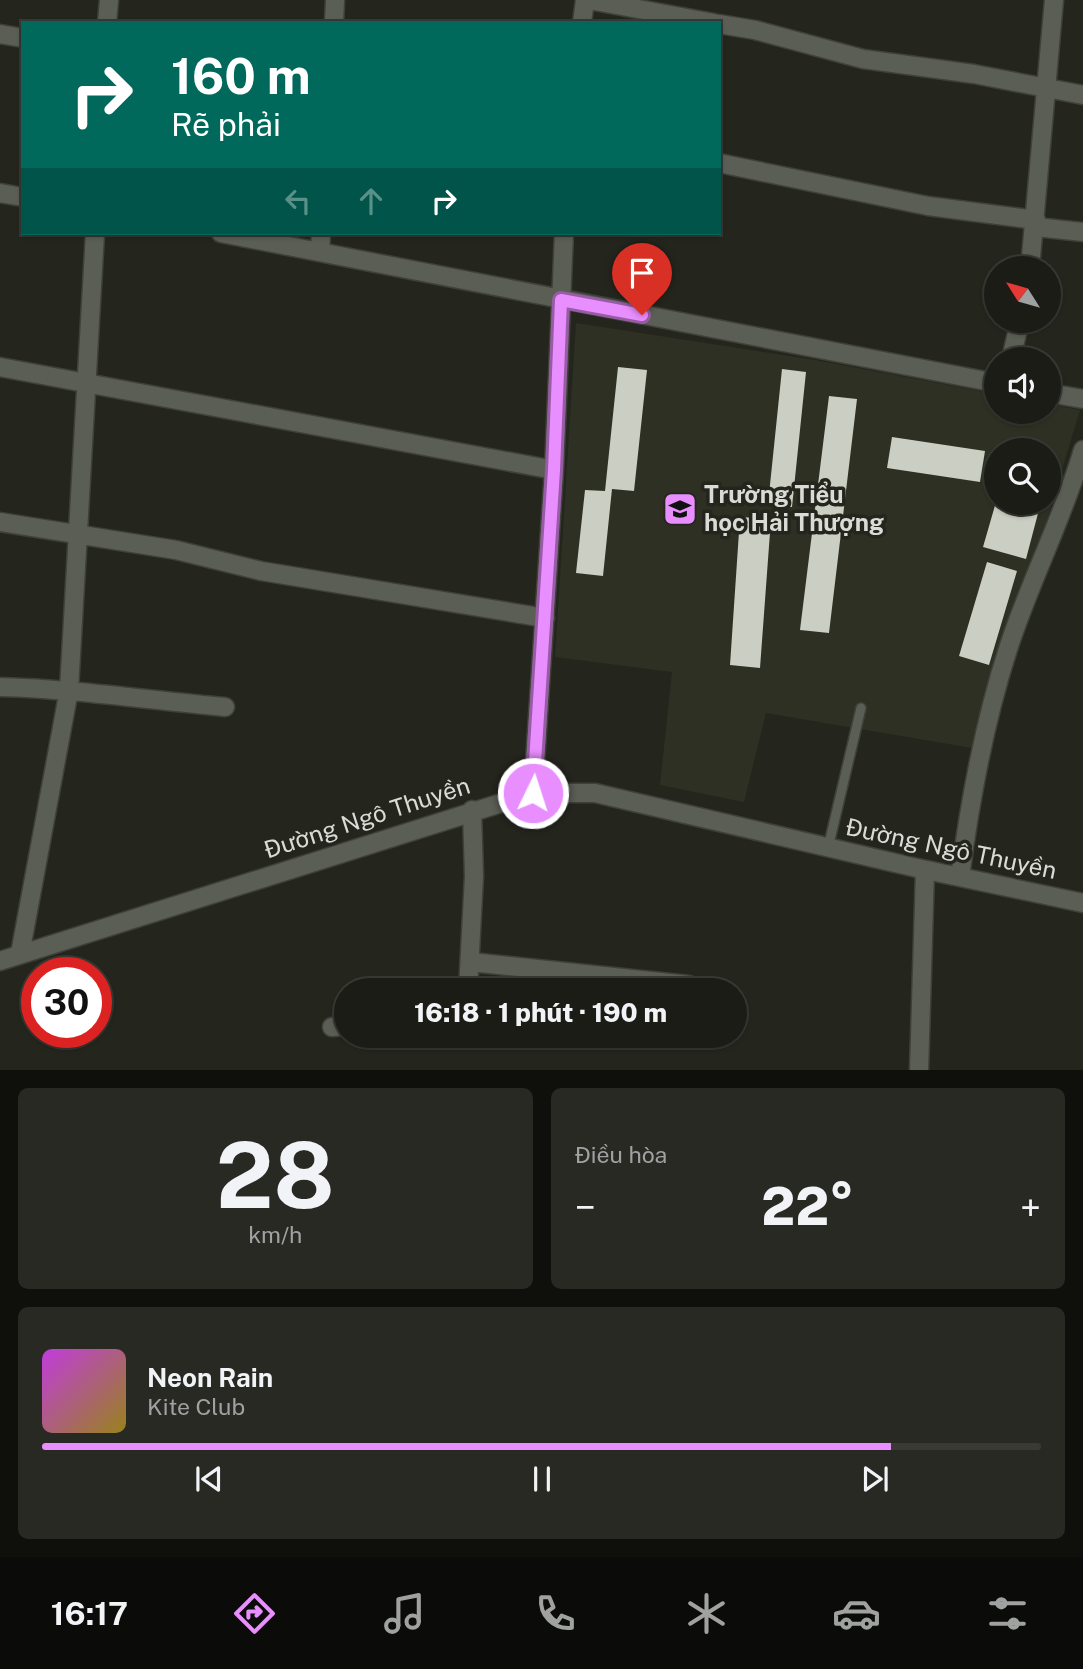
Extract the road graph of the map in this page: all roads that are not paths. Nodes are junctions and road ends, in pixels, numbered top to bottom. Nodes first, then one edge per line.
1 (109, 0) edge
2 (335, 0) edge
3 (587, 0) edge
4 (1054, 0) edge
5 (107, 21) edge
6 (334, 21) edge
7 (582, 21) edge
8 (703, 21) edge
9 (721, 24) edge
10 (0, 34) edge
11 (21, 38) edge
12 (1046, 89) junction
13 (1083, 95) edge
14 (721, 163) edge
15 (0, 193) edge
16 (21, 197) edge
17 (1036, 224) junction
18 (1083, 232) edge
19 (95, 235) edge
20 (243, 235) edge
21 (564, 235) edge
22 (321, 242) edge
23 (1032, 256) edge
24 (561, 300) junction
25 (0, 367) edge
26 (984, 381) edge
27 (88, 382) junction
28 (1061, 396) edge
29 (1083, 400) edge
30 (1083, 450) edge
31 (554, 470) junction
32 (0, 522) edge
33 (76, 534) junction
34 (545, 618) junction
35 (0, 687) edge
36 (69, 690) junction
37 (225, 707) dead end
38 (861, 708) dead end
39 (533, 793) junction
40 (472, 810) junction
41 (828, 848) junction
42 (926, 870) junction
43 (960, 877) junction
44 (1083, 903) edge
45 (20, 954) junction
46 (0, 961) edge
47 (471, 962) junction
48 (469, 978) edge
49 (623, 978) edge
50 (919, 1070) edge

1 - 5 street
2 - 6 street
3 - 7 street
3 - 8 street
4 - 12 street
9 - 12 street
10 - 11 street
12 - 13 street
12 - 17 street
14 - 17 street
15 - 16 street
17 - 18 street
17 - 23 street
19 - 27 street
20 - 22 street
21 - 24 street
22 - 24 street
24 - 26 street
24 - 31 street
25 - 27 street
27 - 31 street
27 - 33 street
28 - 29 street
30 - 43 street
31 - 34 street
32 - 33 street
33 - 34 street
33 - 36 street
34 - 39 street
35 - 36 street
36 - 37 street
36 - 45 street
38 - 41 lane
39 - 40 street, Đường Ngô Thuyền
39 - 41 street, Đường Ngô Thuyền
40 - 45 street, Đường Ngô Thuyền
40 - 47 street
41 - 42 street, Đường Ngô Thuyền
42 - 43 street, Đường Ngô Thuyền
42 - 50 street
43 - 44 street, Đường Ngô Thuyền
45 - 46 street, Đường Ngô Thuyền
47 - 48 street
47 - 49 street

